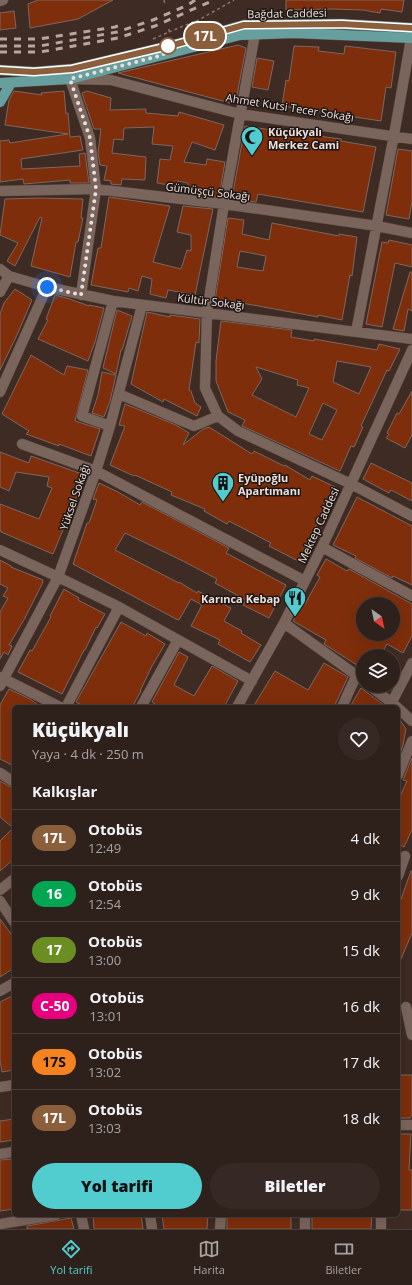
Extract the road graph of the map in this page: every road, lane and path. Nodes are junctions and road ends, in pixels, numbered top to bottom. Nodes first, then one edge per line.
1 (3, 0) edge
2 (164, 0) edge
3 (234, 0) edge
4 (0, 1) edge
5 (164, 5) dead end
6 (195, 22) junction
7 (168, 29) dead end
8 (169, 32) junction
9 (255, 34) junction
10 (412, 34) edge
11 (150, 40) dead end
12 (177, 44) junction
13 (0, 70) edge
14 (70, 79) junction
15 (0, 82) edge
16 (11, 83) junction
17 (0, 102) edge
18 (240, 114) junction
19 (394, 135) junction
20 (412, 139) edge
21 (96, 189) junction
22 (0, 191) edge
23 (224, 204) junction
24 (377, 226) junction
25 (412, 233) edge
26 (0, 269) edge
27 (9, 276) junction
28 (47, 287) junction
29 (0, 292) edge
30 (81, 295) junction
31 (113, 301) junction
32 (142, 305) junction
33 (208, 312) junction
34 (356, 332) junction
35 (412, 339) edge
36 (412, 350) edge
37 (0, 392) edge
38 (118, 394) junction
39 (218, 416) junction
40 (110, 426) junction
41 (22, 444) dead end
42 (96, 471) junction
43 (351, 484) junction
44 (412, 516) edge
45 (322, 546) junction
46 (0, 550) edge
47 (58, 577) junction
48 (305, 581) junction
49 (412, 596) edge
50 (119, 607) junction
51 (284, 623) junction
52 (178, 640) junction
53 (412, 663) edge
54 (356, 675) edge
55 (1, 681) edge
56 (252, 681) junction
57 (356, 684) edge
58 (379, 693) edge
59 (55, 705) edge
60 (67, 705) edge
61 (143, 705) edge
62 (238, 705) edge
63 (343, 705) edge
64 (395, 705) edge
65 (396, 705) edge
66 (400, 710) edge
67 (412, 721) edge
68 (412, 741) edge
69 (400, 771) edge
70 (0, 773) edge
71 (12, 781) edge
72 (405, 856) edge
73 (400, 870) edge
74 (12, 881) edge
75 (0, 890) edge
76 (0, 901) edge
77 (12, 919) edge
78 (12, 984) edge
79 (0, 991) edge
80 (405, 1006) edge
81 (412, 1035) edge
82 (12, 1085) edge
83 (0, 1087) edge
84 (400, 1125) edge
85 (412, 1125) edge
86 (12, 1152) edge
87 (0, 1154) edge
88 (44, 1217) edge
89 (81, 1217) edge
90 (150, 1217) edge
91 (221, 1217) edge
92 (305, 1217) edge
93 (381, 1217) edge
94 (0, 1224) edge
95 (84, 1229) edge
96 (152, 1229) edge
97 (220, 1229) edge
98 (305, 1229) edge
99 (381, 1229) edge

1 - 4 street
2 - 5 path
3 - 6 path
6 - 8 path
6 - 12 path
7 - 8 path
8 - 11 path
9 - 10 main road, Bağdat Caddesi
9 - 14 main road, Bağdat Caddesi
9 - 18 street
10 - 12 main road, Bağdat Caddesi
10 - 19 street
12 - 13 main road, Bağdat Caddesi
14 - 16 main road, Bağdat Caddesi
14 - 18 street, Ahmet Kutsi Tecer Sokağı
14 - 21 street
15 - 16 main road, Bağdat Caddesi
16 - 17 main road
18 - 19 street, Ahmet Kutsi Tecer Sokağı
18 - 23 street
19 - 20 street, Ahmet Kutsi Tecer Sokağı
19 - 24 street
21 - 22 street, Gümüşçü Sokağı
21 - 23 street, Gümüşçü Sokağı
21 - 30 street
23 - 24 street, Gümüşçü Sokağı
23 - 33 street
24 - 25 street, Gümüşçü Sokağı
24 - 34 street
26 - 27 street
27 - 28 street, Kültür Sokağı
27 - 29 street
28 - 30 street, Kültür Sokağı
28 - 37 street
30 - 31 street, Kültür Sokağı
31 - 32 street, Kültür Sokağı
31 - 40 street
32 - 33 street, Kültür Sokağı
32 - 38 street, Yüksel Sokağı
33 - 34 street, Kültür Sokağı
33 - 39 street
34 - 35 street, Kültür Sokağı
36 - 43 street, Mektep Caddesi
38 - 39 street
38 - 40 street, Yüksel Sokağı
39 - 43 street
40 - 42 street, Yüksel Sokağı
41 - 42 street
42 - 47 street, Yüksel Sokağı
42 - 48 street
43 - 44 street
43 - 45 street, Mektep Caddesi
45 - 48 street, Mektep Caddesi
45 - 49 street
46 - 47 street
47 - 50 street
47 - 55 street, Yüksel Sokağı
48 - 51 street, Mektep Caddesi
50 - 52 street
50 - 60 street
51 - 54 street
51 - 56 street, Mektep Caddesi
52 - 56 street
52 - 61 street
53 - 65 street
55 - 59 street
56 - 62 street, Mektep Caddesi
57 - 63 street
58 - 64 street
66 - 67 street
68 - 69 street
70 - 71 street
72 - 73 street
74 - 75 street
76 - 77 street
78 - 79 street
80 - 81 street
82 - 83 street
84 - 85 street
86 - 87 street
88 - 94 street
89 - 95 street
90 - 96 street
91 - 97 street
92 - 98 street
93 - 99 street

